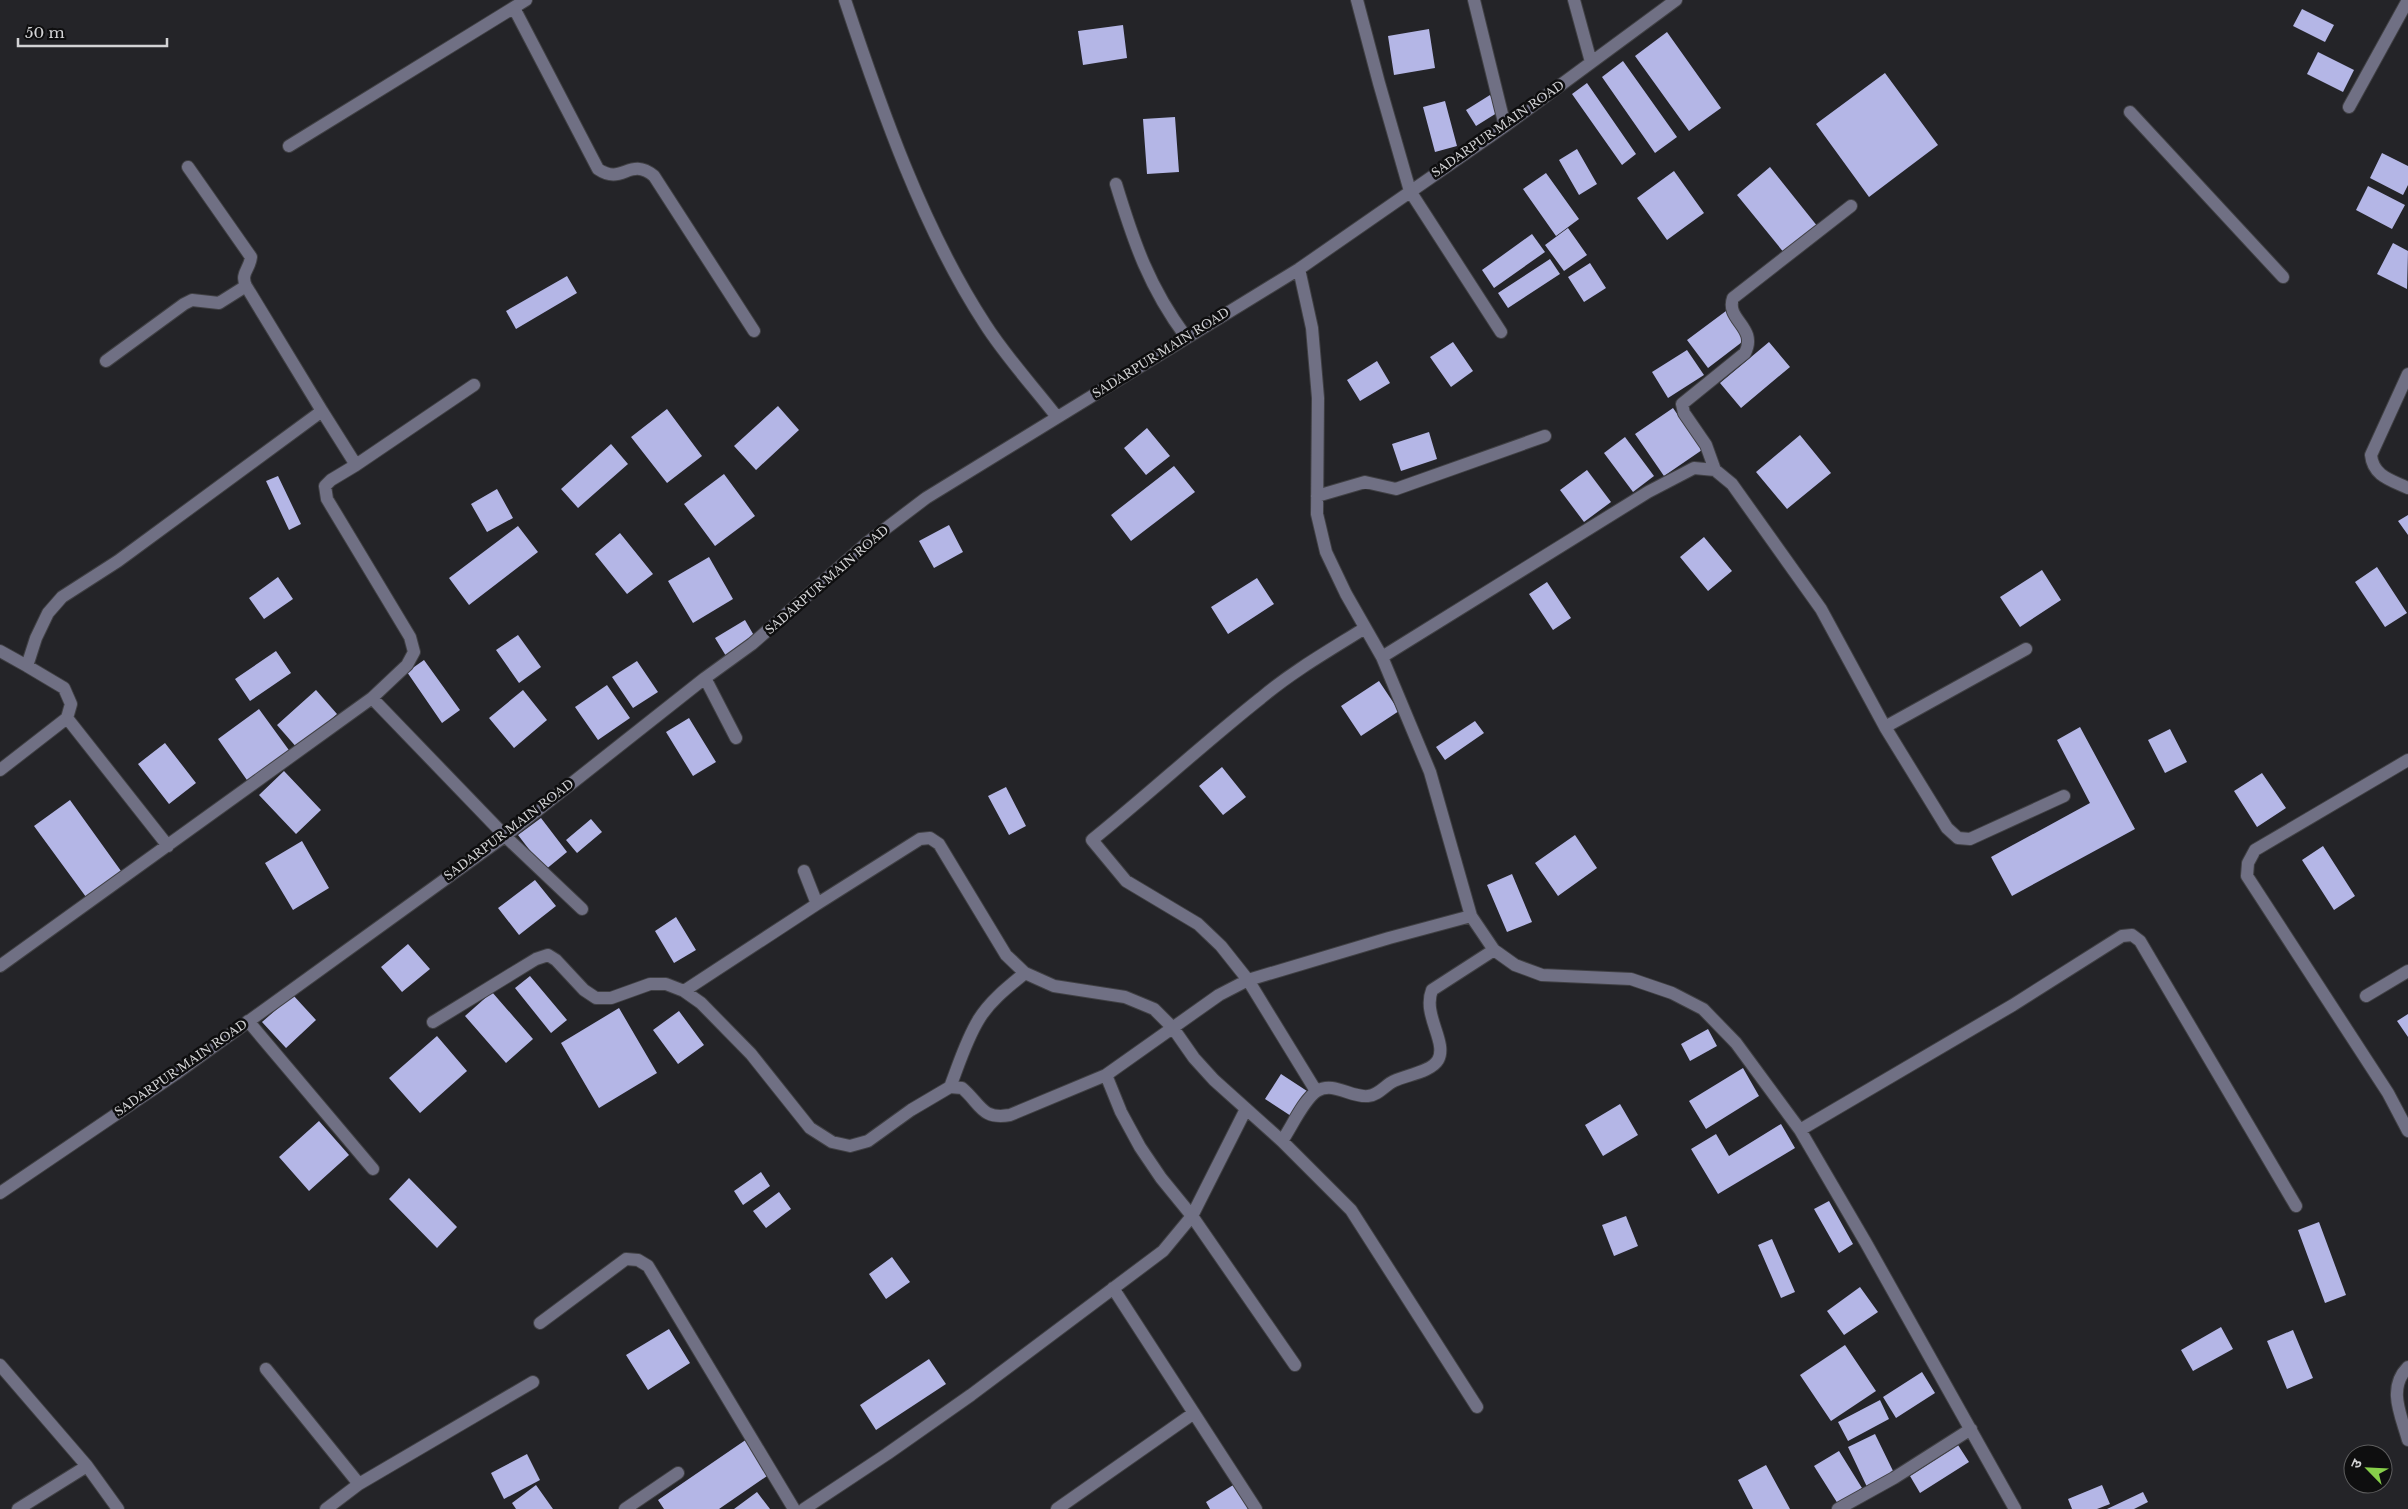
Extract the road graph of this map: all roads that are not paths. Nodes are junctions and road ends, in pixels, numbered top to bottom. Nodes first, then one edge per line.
1 (526, 0) edge
2 (845, 0) edge
3 (1357, 0) edge
4 (1474, 0) edge
5 (1574, 0) edge
6 (1676, 0) edge
7 (2408, 0) edge
8 (514, 8) junction
9 (1591, 62) junction
10 (2349, 106) dead end
11 (2130, 112) dead end
12 (1506, 126) junction
13 (289, 146) dead end
14 (188, 167) dead end
15 (1116, 184) dead end
16 (1410, 191) junction
17 (1851, 206) dead end
18 (1299, 268) junction
19 (2283, 277) dead end
20 (246, 286) junction
21 (754, 331) dead end
22 (1501, 332) dead end
23 (1186, 337) junction
24 (106, 361) dead end
25 (2408, 374) edge
26 (474, 385) dead end
27 (322, 410) junction
28 (1057, 417) junction
29 (1546, 436) dead end
30 (356, 465) junction
31 (1715, 470) junction
32 (2408, 488) edge
33 (1317, 496) junction
34 (1365, 628) junction
35 (2026, 650) dead end
36 (0, 651) edge
37 (1382, 657) junction
38 (27, 666) junction
39 (705, 678) junction
40 (372, 698) junction
41 (67, 718) junction
42 (1884, 727) junction
43 (736, 738) dead end
44 (2408, 760) edge
45 (0, 770) edge
46 (2064, 796) dead end
47 (504, 836) junction
48 (168, 846) junction
49 (804, 871) dead end
50 (817, 904) junction
51 (582, 909) dead end
52 (1471, 916) junction
53 (1494, 950) junction
54 (0, 966) edge
55 (2408, 971) edge
56 (1025, 974) junction
57 (1248, 980) junction
58 (684, 991) junction
59 (2366, 996) dead end
60 (248, 1021) junction
61 (433, 1022) dead end
62 (1173, 1028) junction
63 (1106, 1075) junction
64 (950, 1087) junction
65 (1316, 1092) junction
66 (1246, 1109) junction
67 (1800, 1130) junction
68 (2408, 1131) edge
69 (1282, 1141) junction
70 (373, 1169) dead end
71 (0, 1192) edge
72 (2296, 1206) dead end
73 (1192, 1216) junction
74 (1113, 1288) junction
75 (540, 1323) dead end
76 (0, 1364) edge
77 (1295, 1365) dead end
78 (2408, 1366) edge
79 (266, 1369) dead end
80 (533, 1382) dead end
81 (1477, 1407) dead end
82 (1194, 1413) junction
83 (1971, 1429) junction
84 (2408, 1440) edge
85 (87, 1466) junction
86 (678, 1473) dead end
87 (360, 1484) junction
88 (18, 1509) edge
89 (118, 1509) edge
90 (326, 1509) edge
91 (625, 1509) edge
92 (794, 1509) edge
93 (804, 1509) edge
94 (1057, 1509) edge
95 (1256, 1509) edge
96 (1838, 1509) edge
97 (2015, 1509) edge

1 - 8 street
2 - 28 street
3 - 16 street
4 - 12 street
5 - 9 street
6 - 9 street, SADARPUR MAIN ROAD
7 - 10 street
8 - 13 street
8 - 21 street
9 - 12 street, SADARPUR MAIN ROAD
11 - 19 street
12 - 16 street, SADARPUR MAIN ROAD
14 - 20 street
15 - 23 street
16 - 18 street, SADARPUR MAIN ROAD
16 - 22 street
17 - 31 street
18 - 23 street, SADARPUR MAIN ROAD
18 - 33 street
20 - 24 street
20 - 27 street
23 - 28 street, SADARPUR MAIN ROAD
25 - 32 street
26 - 30 street
27 - 30 street
27 - 38 street
28 - 39 street, SADARPUR MAIN ROAD
29 - 33 street
30 - 40 street
31 - 37 street
31 - 42 street
33 - 34 street
34 - 37 street
34 - 57 street
35 - 42 street
36 - 38 street
37 - 52 street
38 - 41 street
39 - 43 street
39 - 47 street, SADARPUR MAIN ROAD
40 - 47 street
40 - 48 street
41 - 45 street
41 - 48 street
42 - 46 street
44 - 68 street
47 - 51 street
47 - 60 street, SADARPUR MAIN ROAD
48 - 54 street
49 - 50 street
50 - 56 street
50 - 58 street
52 - 53 street
52 - 57 street
53 - 65 street
53 - 67 street
55 - 59 street
56 - 62 street
56 - 64 street
57 - 62 street
57 - 65 street
58 - 61 street
58 - 64 street
60 - 70 street
60 - 71 street, SADARPUR MAIN ROAD
62 - 63 street
62 - 66 street
63 - 64 street
63 - 73 street
65 - 69 street
66 - 69 street
66 - 73 street
67 - 72 street
67 - 83 street
69 - 81 street
73 - 74 street
73 - 77 street
74 - 82 street
74 - 93 street
75 - 92 street
76 - 85 street
78 - 84 street
79 - 87 street
80 - 87 street
82 - 94 street
82 - 95 street
83 - 96 street
83 - 97 street
85 - 88 street
85 - 89 street
86 - 91 street
87 - 90 street

